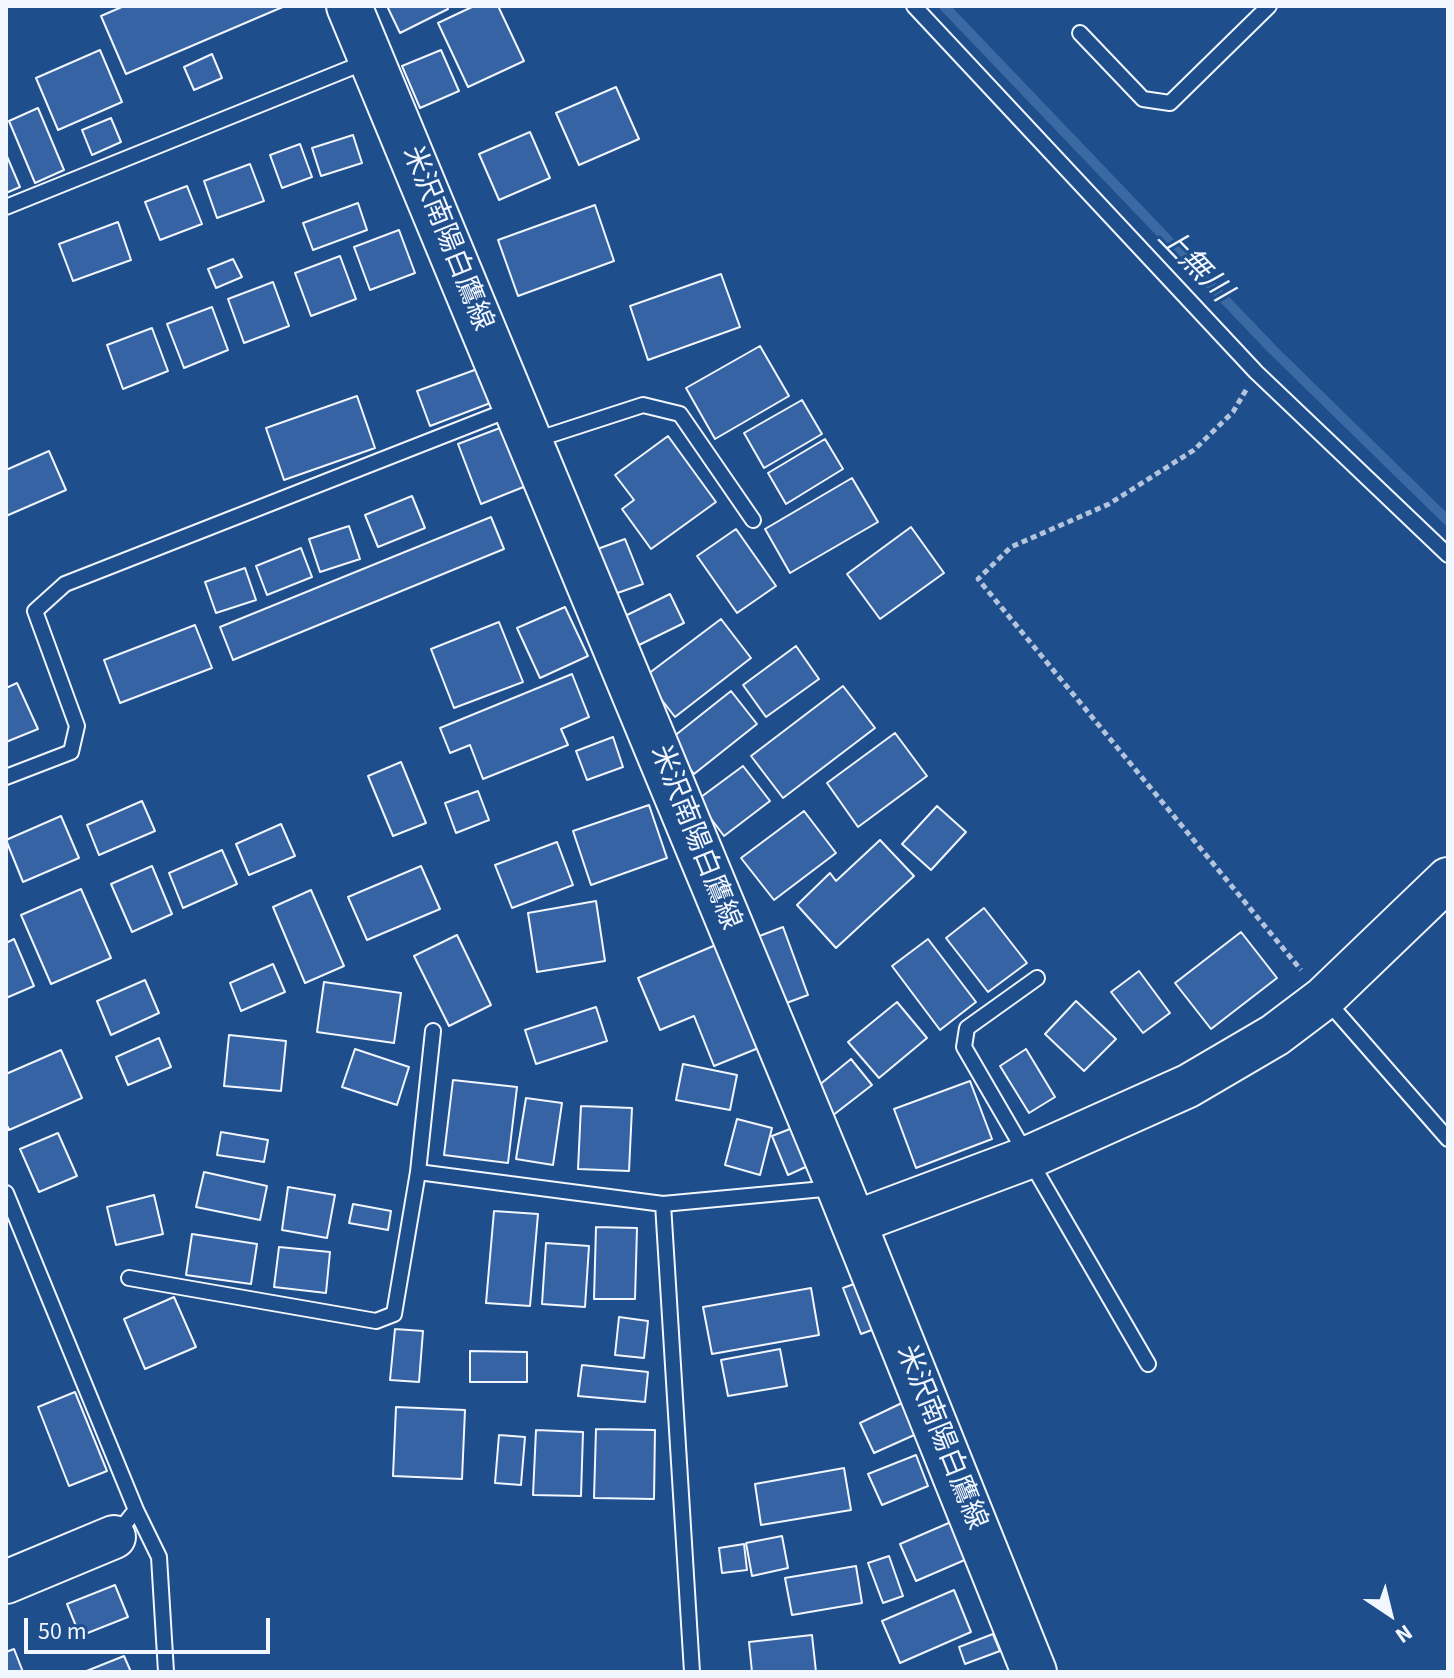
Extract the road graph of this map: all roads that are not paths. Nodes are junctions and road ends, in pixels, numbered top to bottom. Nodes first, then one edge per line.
1 (349, 6) edge
2 (914, 6) edge
3 (1269, 6) edge
4 (1080, 33) dead end
5 (372, 59) junction
6 (6, 207) edge
7 (523, 424) junction
8 (753, 520) dead end
9 (1448, 555) edge
10 (6, 777) edge
11 (1448, 879) edge
12 (1037, 978) dead end
13 (1324, 998) junction
14 (433, 1031) dead end
15 (1448, 1139) edge
16 (1027, 1158) junction
17 (418, 1172) junction
18 (6, 1193) edge
19 (663, 1204) junction
20 (846, 1205) junction
21 (129, 1278) dead end
22 (1148, 1364) dead end
23 (125, 1524) junction
24 (6, 1582) edge
25 (166, 1672) edge
26 (692, 1672) edge
27 (1034, 1672) edge

1 - 5 main road, 米沢南陽白鷹線
2 - 9 lane
3 - 4 lane
5 - 6 lane
5 - 7 main road, 米沢南陽白鷹線
7 - 8 lane
7 - 10 lane
7 - 20 main road, 米沢南陽白鷹線
11 - 13 street
12 - 16 lane
13 - 15 lane
13 - 16 street
14 - 17 lane
16 - 20 street
16 - 22 lane
17 - 19 lane
17 - 21 lane
18 - 23 lane
19 - 20 lane
19 - 26 lane
20 - 27 main road, 米沢南陽白鷹線
23 - 24 street
23 - 25 lane

